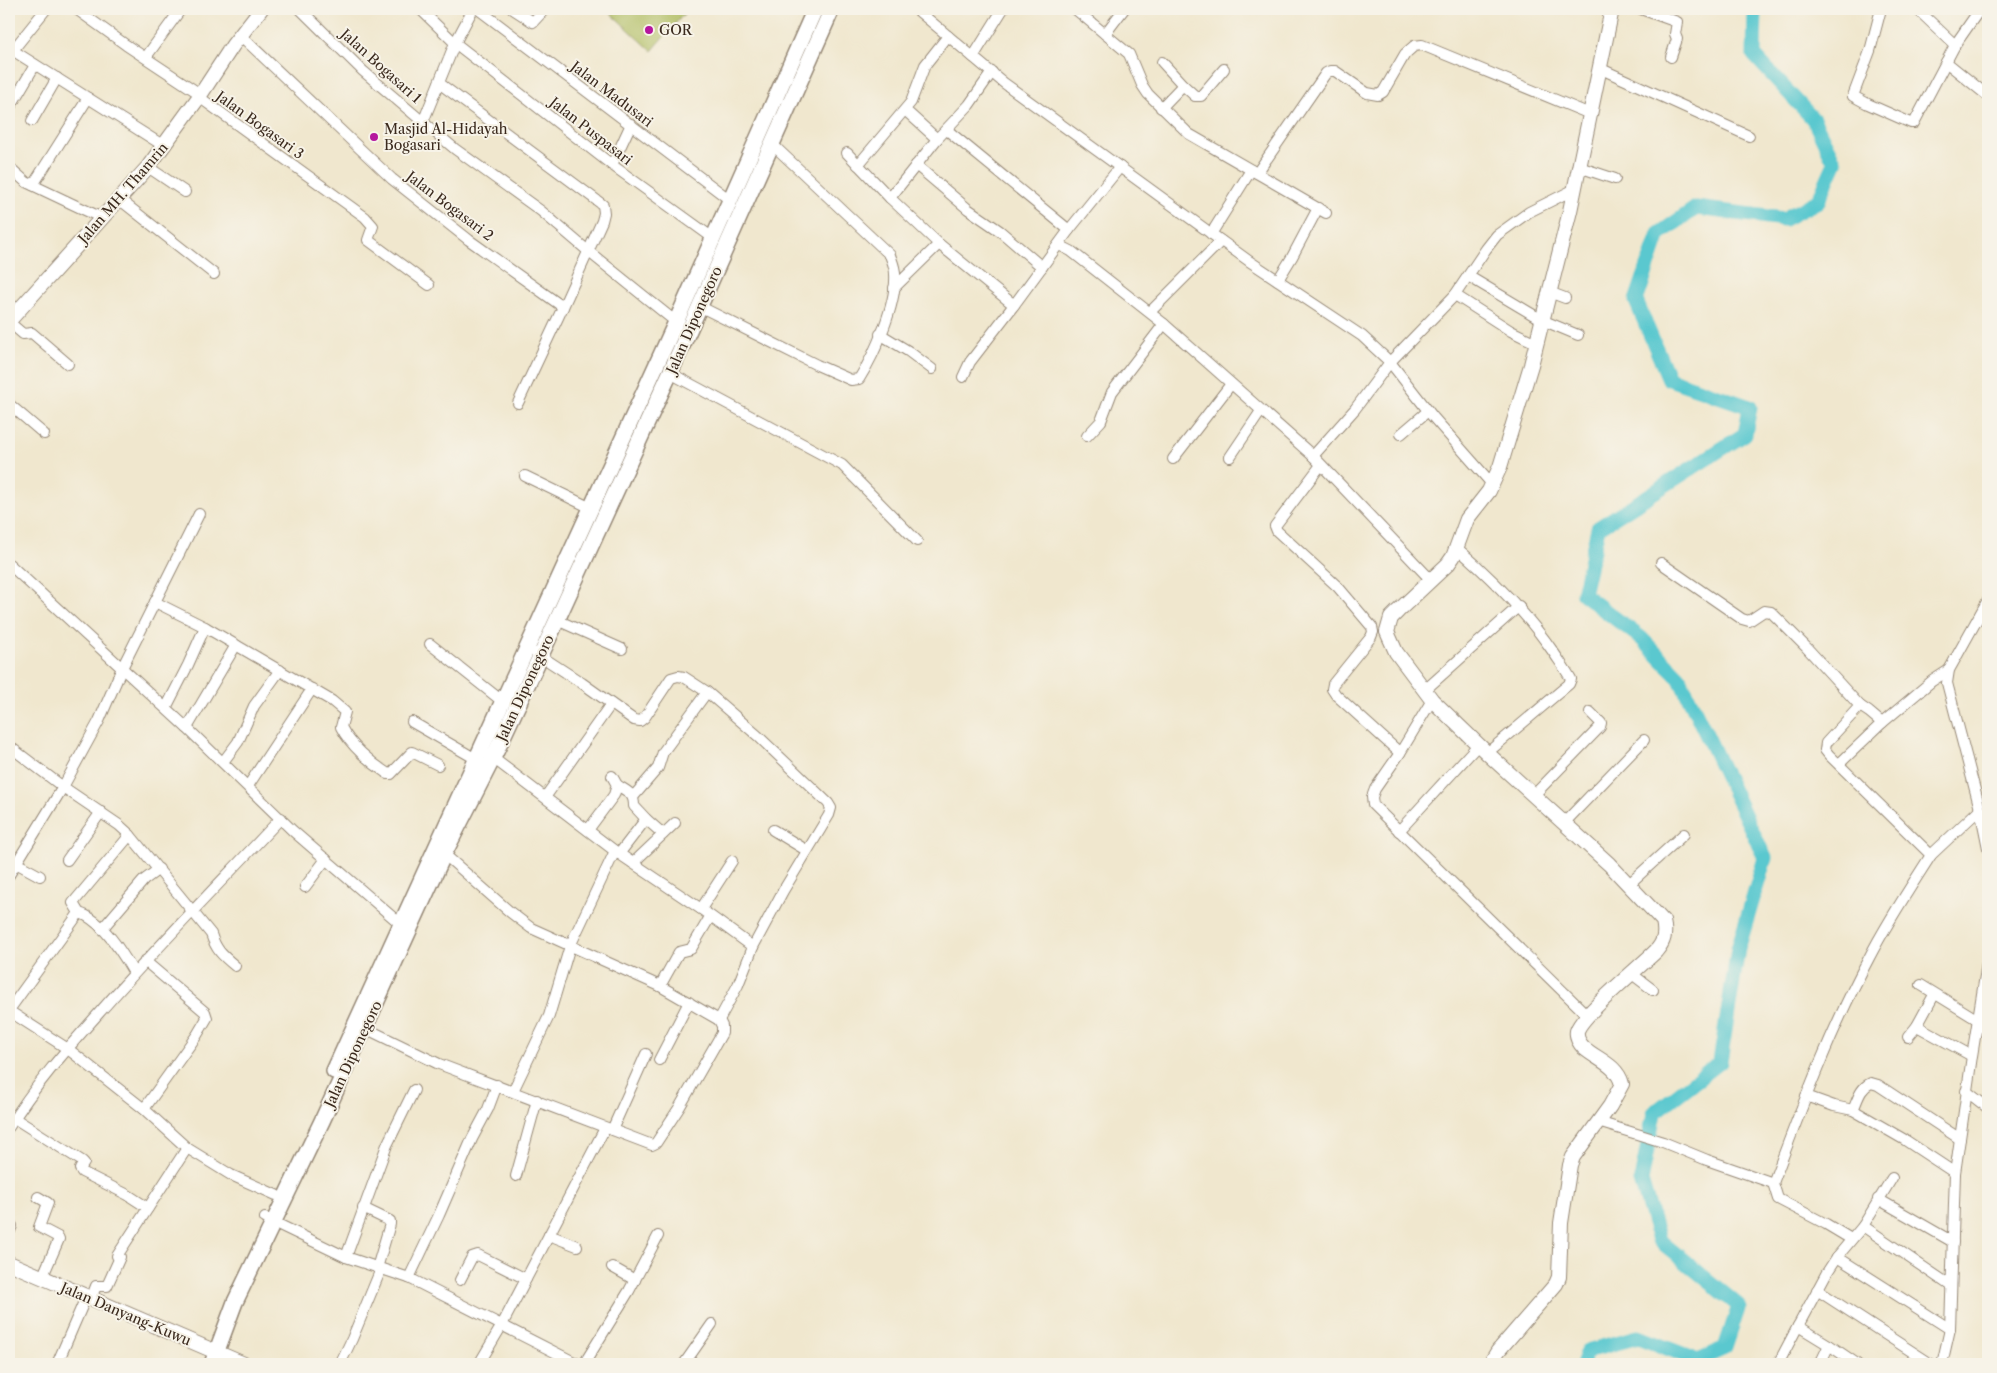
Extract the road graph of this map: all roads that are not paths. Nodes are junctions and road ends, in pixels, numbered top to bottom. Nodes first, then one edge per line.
1 (46, 9) edge
2 (76, 9) edge
3 (181, 9) edge
4 (261, 9) edge
5 (300, 9) edge
6 (420, 9) edge
7 (473, 9) edge
8 (478, 9) edge
9 (513, 9) edge
10 (545, 9) edge
11 (815, 9) edge
12 (832, 9) edge
13 (916, 9) edge
14 (1003, 9) edge
15 (1075, 9) edge
16 (1124, 9) edge
17 (1612, 9) edge
18 (1641, 9) edge
19 (1881, 9) edge
20 (1917, 9) edge
21 (1980, 9) edge
22 (1105, 34) junction
23 (240, 35) junction
24 (948, 36) junction
25 (455, 43) junction
26 (1955, 45) junction
27 (11, 49) edge
28 (146, 57) junction
29 (973, 57) junction
30 (1671, 57) dead end
31 (1162, 62) dead end
32 (1946, 62) junction
33 (36, 65) junction
34 (1599, 68) junction
35 (1224, 69) dead end
36 (992, 72) junction
37 (56, 78) junction
38 (439, 83) junction
39 (1183, 85) junction
40 (199, 96) junction
41 (1988, 96) edge
42 (88, 98) junction
43 (1161, 108) junction
44 (9, 109) edge
45 (905, 110) junction
46 (1590, 114) junction
47 (32, 121) dead end
48 (423, 122) junction
49 (631, 124) junction
50 (947, 130) junction
51 (1749, 136) dead end
52 (937, 139) junction
53 (772, 144) junction
54 (164, 146) junction
55 (847, 153) dead end
56 (612, 165) junction
57 (858, 165) junction
58 (916, 165) junction
59 (9, 167) edge
60 (148, 167) junction
61 (1120, 167) junction
62 (1579, 167) junction
63 (1254, 171) junction
64 (1615, 179) dead end
65 (33, 186) junction
66 (1575, 189) junction
67 (185, 192) dead end
68 (890, 198) junction
69 (119, 199) junction
70 (730, 200) junction
71 (102, 218) junction
72 (1069, 230) junction
73 (1211, 234) junction
74 (713, 238) junction
75 (1221, 241) junction
76 (938, 244) junction
77 (1059, 245) junction
78 (588, 251) junction
79 (1042, 267) junction
80 (214, 274) dead end
81 (1468, 276) junction
82 (1278, 280) junction
83 (429, 285) dead end
84 (894, 288) junction
85 (1549, 292) junction
86 (1455, 295) junction
87 (1565, 298) dead end
88 (1014, 305) junction
89 (699, 306) junction
90 (563, 307) junction
91 (1150, 312) junction
92 (1542, 320) junction
93 (9, 321) edge
94 (676, 322) junction
95 (1164, 324) junction
96 (880, 334) junction
97 (1578, 335) dead end
98 (1536, 343) junction
99 (1390, 362) junction
100 (68, 364) dead end
101 (932, 369) dead end
102 (670, 374) junction
103 (963, 377) dead end
104 (1231, 384) junction
105 (518, 403) dead end
106 (9, 404) edge
107 (1261, 411) junction
108 (1428, 411) junction
109 (44, 434) dead end
110 (1401, 434) dead end
111 (1087, 436) dead end
112 (1313, 456) junction
113 (1230, 457) dead end
114 (1173, 459) dead end
115 (1321, 465) junction
116 (525, 476) dead end
117 (1492, 484) junction
118 (591, 508) junction
119 (200, 514) dead end
120 (917, 541) dead end
121 (1457, 548) junction
122 (1661, 563) dead end
123 (9, 564) edge
124 (1431, 580) junction
125 (1988, 600) edge
126 (155, 602) junction
127 (1519, 606) junction
128 (557, 620) junction
129 (205, 627) junction
130 (1380, 632) junction
131 (236, 644) junction
132 (430, 644) dead end
133 (526, 649) junction
134 (622, 649) dead end
135 (541, 656) junction
136 (122, 668) junction
137 (280, 670) junction
138 (1949, 670) junction
139 (312, 689) junction
140 (707, 692) junction
141 (1428, 695) junction
142 (502, 701) junction
143 (611, 704) junction
144 (1860, 706) junction
145 (166, 708) junction
146 (1590, 712) dead end
147 (412, 722) dead end
148 (1882, 723) junction
149 (187, 728) junction
150 (1644, 740) dead end
151 (9, 746) edge
152 (1482, 749) junction
153 (1400, 753) junction
154 (478, 754) junction
155 (493, 758) junction
156 (223, 762) junction
157 (1839, 764) junction
158 (438, 765) dead end
159 (248, 786) junction
160 (63, 787) junction
161 (1534, 795) junction
162 (546, 796) junction
163 (633, 797) junction
164 (1980, 809) junction
165 (101, 812) junction
166 (281, 818) junction
167 (646, 819) junction
168 (1565, 822) junction
169 (674, 823) dead end
170 (588, 830) junction
171 (774, 830) dead end
172 (1399, 831) junction
173 (663, 834) junction
174 (1684, 834) dead end
175 (130, 835) junction
176 (1988, 848) edge
177 (806, 850) junction
178 (617, 852) junction
179 (444, 854) junction
180 (1931, 855) junction
181 (326, 859) junction
182 (66, 860) dead end
183 (732, 861) dead end
184 (16, 863) junction
185 (632, 863) junction
186 (159, 869) junction
187 (9, 874) edge
188 (40, 876) dead end
189 (1628, 885) junction
190 (305, 888) dead end
191 (65, 895) dead end
192 (73, 903) junction
193 (701, 908) junction
194 (194, 911) junction
195 (79, 913) junction
196 (710, 917) junction
197 (405, 927) junction
198 (102, 929) junction
199 (570, 946) junction
200 (753, 947) junction
201 (1988, 957) edge
202 (145, 962) junction
203 (235, 966) dead end
204 (134, 973) junction
205 (1632, 974) junction
206 (1921, 985) dead end
207 (660, 986) junction
208 (1653, 990) dead end
209 (1934, 995) junction
210 (689, 1002) junction
211 (9, 1011) edge
212 (1587, 1015) junction
213 (719, 1020) junction
214 (1978, 1020) junction
215 (360, 1026) junction
216 (1917, 1026) junction
217 (1908, 1037) dead end
218 (68, 1049) junction
219 (646, 1054) dead end
220 (1972, 1056) junction
221 (659, 1060) dead end
222 (497, 1085) junction
223 (414, 1090) dead end
224 (514, 1091) junction
225 (1966, 1091) junction
226 (1806, 1096) junction
227 (537, 1100) junction
228 (1988, 1108) edge
229 (144, 1109) junction
230 (1853, 1110) junction
231 (12, 1122) edge
232 (1598, 1122) junction
233 (608, 1129) junction
234 (1960, 1138) junction
235 (187, 1148) junction
236 (1955, 1173) junction
237 (516, 1176) dead end
238 (1892, 1178) dead end
239 (1773, 1183) junction
240 (276, 1196) junction
241 (38, 1197) dead end
242 (1878, 1199) junction
243 (148, 1208) junction
244 (363, 1208) junction
245 (269, 1220) junction
246 (1863, 1226) junction
247 (549, 1235) junction
248 (658, 1236) dead end
249 (1851, 1239) junction
250 (1953, 1242) junction
251 (577, 1246) dead end
252 (346, 1257) junction
253 (1837, 1257) junction
254 (9, 1264) edge
255 (612, 1267) dead end
256 (379, 1269) junction
257 (42, 1278) junction
258 (409, 1278) junction
259 (526, 1279) junction
260 (460, 1280) dead end
261 (635, 1280) junction
262 (1951, 1286) junction
263 (1817, 1290) junction
264 (89, 1298) junction
265 (712, 1324) dead end
266 (502, 1325) junction
267 (1798, 1326) junction
268 (1950, 1329) junction
269 (1828, 1345) junction
270 (212, 1355) edge
271 (57, 1364) edge
272 (204, 1364) edge
273 (244, 1364) edge
274 (340, 1364) edge
275 (479, 1364) edge
276 (578, 1364) edge
277 (584, 1364) edge
278 (684, 1364) edge
279 (1490, 1364) edge
280 (1778, 1364) edge
281 (1820, 1364) edge
282 (1857, 1364) edge
283 (1931, 1364) edge
284 (1942, 1364) edge

1 - 27 street
2 - 28 street, Jalan Bogasari 3
3 - 28 street
4 - 23 street, Jalan MH. Thamrin
5 - 48 street, Jalan Bogasari 1
6 - 25 street, Jalan Puspasari
7 - 25 street
8 - 49 street, Jalan Madusari
9 - 10 street
11 - 70 main road, Jalan Diponegoro
12 - 53 main road, Jalan Diponegoro
13 - 24 street
14 - 29 street
15 - 22 street
16 - 22 street
17 - 34 street
18 - 30 street
19 - 32 street
20 - 26 street
21 - 26 street
22 - 43 street
23 - 40 street, Jalan MH. Thamrin
23 - 90 street, Jalan Bogasari 2
24 - 29 street
24 - 45 street
25 - 38 street
25 - 56 street, Jalan Puspasari
26 - 32 street
27 - 33 street
28 - 40 street, Jalan Bogasari 3
29 - 36 street
31 - 39 street
32 - 41 street
33 - 37 street
33 - 44 street
34 - 46 street
34 - 51 street
35 - 39 street
36 - 50 street
36 - 61 street
37 - 42 street
37 - 47 street
38 - 48 street
38 - 78 street
39 - 43 street
40 - 54 street, Jalan MH. Thamrin
40 - 83 street, Jalan Bogasari 3
42 - 54 street
42 - 65 street
43 - 63 street
45 - 52 street
45 - 57 street
46 - 62 street
46 - 63 street
48 - 78 street, Jalan Bogasari 1
49 - 56 street
49 - 70 street, Jalan Madusari
50 - 52 street
50 - 72 street
52 - 58 street
53 - 84 street
53 - 89 main road, Jalan Diponegoro
54 - 60 street, Jalan MH. Thamrin
55 - 57 street
56 - 74 street, Jalan Puspasari
57 - 68 street
58 - 68 street
58 - 79 street
59 - 65 street
60 - 67 street
60 - 69 street, Jalan MH. Thamrin
61 - 72 street
61 - 73 street
62 - 64 street
62 - 66 street
63 - 73 street
63 - 82 street
65 - 71 street
66 - 81 street
66 - 85 street
68 - 76 street
69 - 71 street, Jalan MH. Thamrin
69 - 80 street
70 - 74 main road, Jalan Diponegoro
71 - 93 street, Jalan MH. Thamrin
72 - 77 street
73 - 75 street
74 - 94 main road, Jalan Diponegoro
75 - 82 street
75 - 91 street
76 - 84 street
76 - 88 street
77 - 79 street
77 - 91 street
78 - 90 street
78 - 94 street, Jalan Bogasari 1
79 - 88 street
81 - 86 street
81 - 92 street
82 - 99 street
84 - 96 street
85 - 87 street
85 - 92 street
86 - 98 street
86 - 99 street
88 - 103 street
89 - 96 street
89 - 102 main road, Jalan Diponegoro
90 - 105 street
91 - 95 street
92 - 97 street
92 - 98 street
93 - 100 street
94 - 118 main road, Jalan Diponegoro
95 - 104 street
95 - 111 street
96 - 101 street
98 - 117 street
99 - 108 street
99 - 112 street
102 - 120 street
102 - 128 main road, Jalan Diponegoro
104 - 107 street
104 - 114 street
106 - 109 street
107 - 112 street
107 - 113 street
108 - 110 street
108 - 117 street
112 - 115 street
115 - 124 street
115 - 130 street
116 - 118 street
117 - 121 street
118 - 133 main road, Jalan Diponegoro
119 - 126 street
121 - 124 street
121 - 127 street
122 - 144 street
123 - 136 street
124 - 130 street
125 - 138 street
126 - 129 street
126 - 136 street
127 - 141 street
127 - 152 street
128 - 134 street
128 - 135 main road, Jalan Diponegoro
129 - 131 street
129 - 145 street
130 - 141 street
130 - 153 street
131 - 137 street
131 - 149 street
132 - 142 street
133 - 135 street
133 - 142 main road, Jalan Diponegoro
135 - 143 street
135 - 155 main road, Jalan Diponegoro
136 - 145 street
136 - 160 street
137 - 139 street
137 - 156 street
138 - 148 street
138 - 164 street
139 - 158 street
139 - 159 street
140 - 143 street
140 - 163 street
140 - 177 street
141 - 152 street
141 - 153 street
142 - 154 main road, Jalan Diponegoro
143 - 162 street
144 - 148 street
144 - 157 street
145 - 149 street
146 - 161 street
147 - 154 street
148 - 157 street
149 - 156 street
150 - 168 street
151 - 160 street
152 - 161 street
152 - 172 street
153 - 172 street
154 - 155 street
154 - 197 main road, Jalan Diponegoro
155 - 162 street
155 - 179 main road, Jalan Diponegoro
156 - 159 street
157 - 180 street
159 - 166 street
160 - 165 street
160 - 184 street
161 - 168 street
162 - 170 street
163 - 167 street
163 - 170 street
164 - 176 street
164 - 180 street
165 - 175 street
165 - 182 street
166 - 181 street
166 - 194 street
167 - 173 street
167 - 178 street
168 - 189 street
169 - 173 street
170 - 178 street
171 - 177 street
172 - 212 street
173 - 185 street
174 - 189 street
175 - 186 street
175 - 192 street
177 - 200 street
178 - 185 street
178 - 199 street
179 - 197 main road, Jalan Diponegoro
179 - 199 street
180 - 226 street
181 - 190 street
181 - 197 street
183 - 193 street
184 - 187 street
184 - 188 street
185 - 193 street
186 - 194 street
186 - 198 street
189 - 205 street
191 - 192 street
192 - 195 street
193 - 196 street
194 - 202 street
194 - 203 street
195 - 198 street
195 - 211 street
196 - 200 street
196 - 207 street
197 - 215 main road, Jalan Diponegoro
198 - 204 street
199 - 207 street
199 - 224 street
200 - 213 street
201 - 214 street
202 - 204 street
202 - 229 street
204 - 218 street
205 - 208 street
205 - 212 street
206 - 209 street
207 - 210 street
209 - 214 street
209 - 216 street
210 - 213 street
210 - 221 street
211 - 218 street
212 - 232 street
213 - 233 street
214 - 220 street
215 - 222 street
215 - 240 main road, Jalan Diponegoro
215 - 245 main road, Jalan Diponegoro
216 - 217 street
216 - 220 street
218 - 229 street
218 - 231 street
219 - 233 street
220 - 225 street
222 - 224 street
222 - 258 street
223 - 244 street
224 - 227 street
225 - 228 street
225 - 234 street
226 - 230 street
226 - 239 street
227 - 233 street
227 - 237 street
229 - 235 street
230 - 234 street
230 - 236 street
231 - 243 street
232 - 239 street
232 - 279 street
233 - 247 street
234 - 236 street
235 - 240 street
235 - 243 street
236 - 250 street
238 - 242 street
239 - 249 street
240 - 245 main road, Jalan Diponegoro
241 - 257 street
242 - 246 street
242 - 250 street
243 - 264 street
244 - 252 street
244 - 256 street
245 - 252 street
245 - 270 main road, Jalan Diponegoro
246 - 249 street
246 - 262 street
247 - 251 street
247 - 259 street
248 - 261 street
249 - 253 street
250 - 262 street
252 - 256 street
253 - 263 street
253 - 268 street
254 - 257 street, Jalan Danyang-Kuwu
255 - 261 street
256 - 258 street
256 - 274 street
257 - 264 street, Jalan Danyang-Kuwu
258 - 266 street
259 - 260 street
259 - 266 street
261 - 277 street
262 - 268 street
263 - 267 street
263 - 283 street
264 - 270 street, Jalan Danyang-Kuwu
264 - 271 street
265 - 278 street
266 - 275 street
266 - 276 street
267 - 269 street
267 - 280 street
268 - 284 street
269 - 281 street
269 - 282 street
270 - 272 main road, Jalan Diponegoro
270 - 273 street, Jalan Danyang-Kuwu

